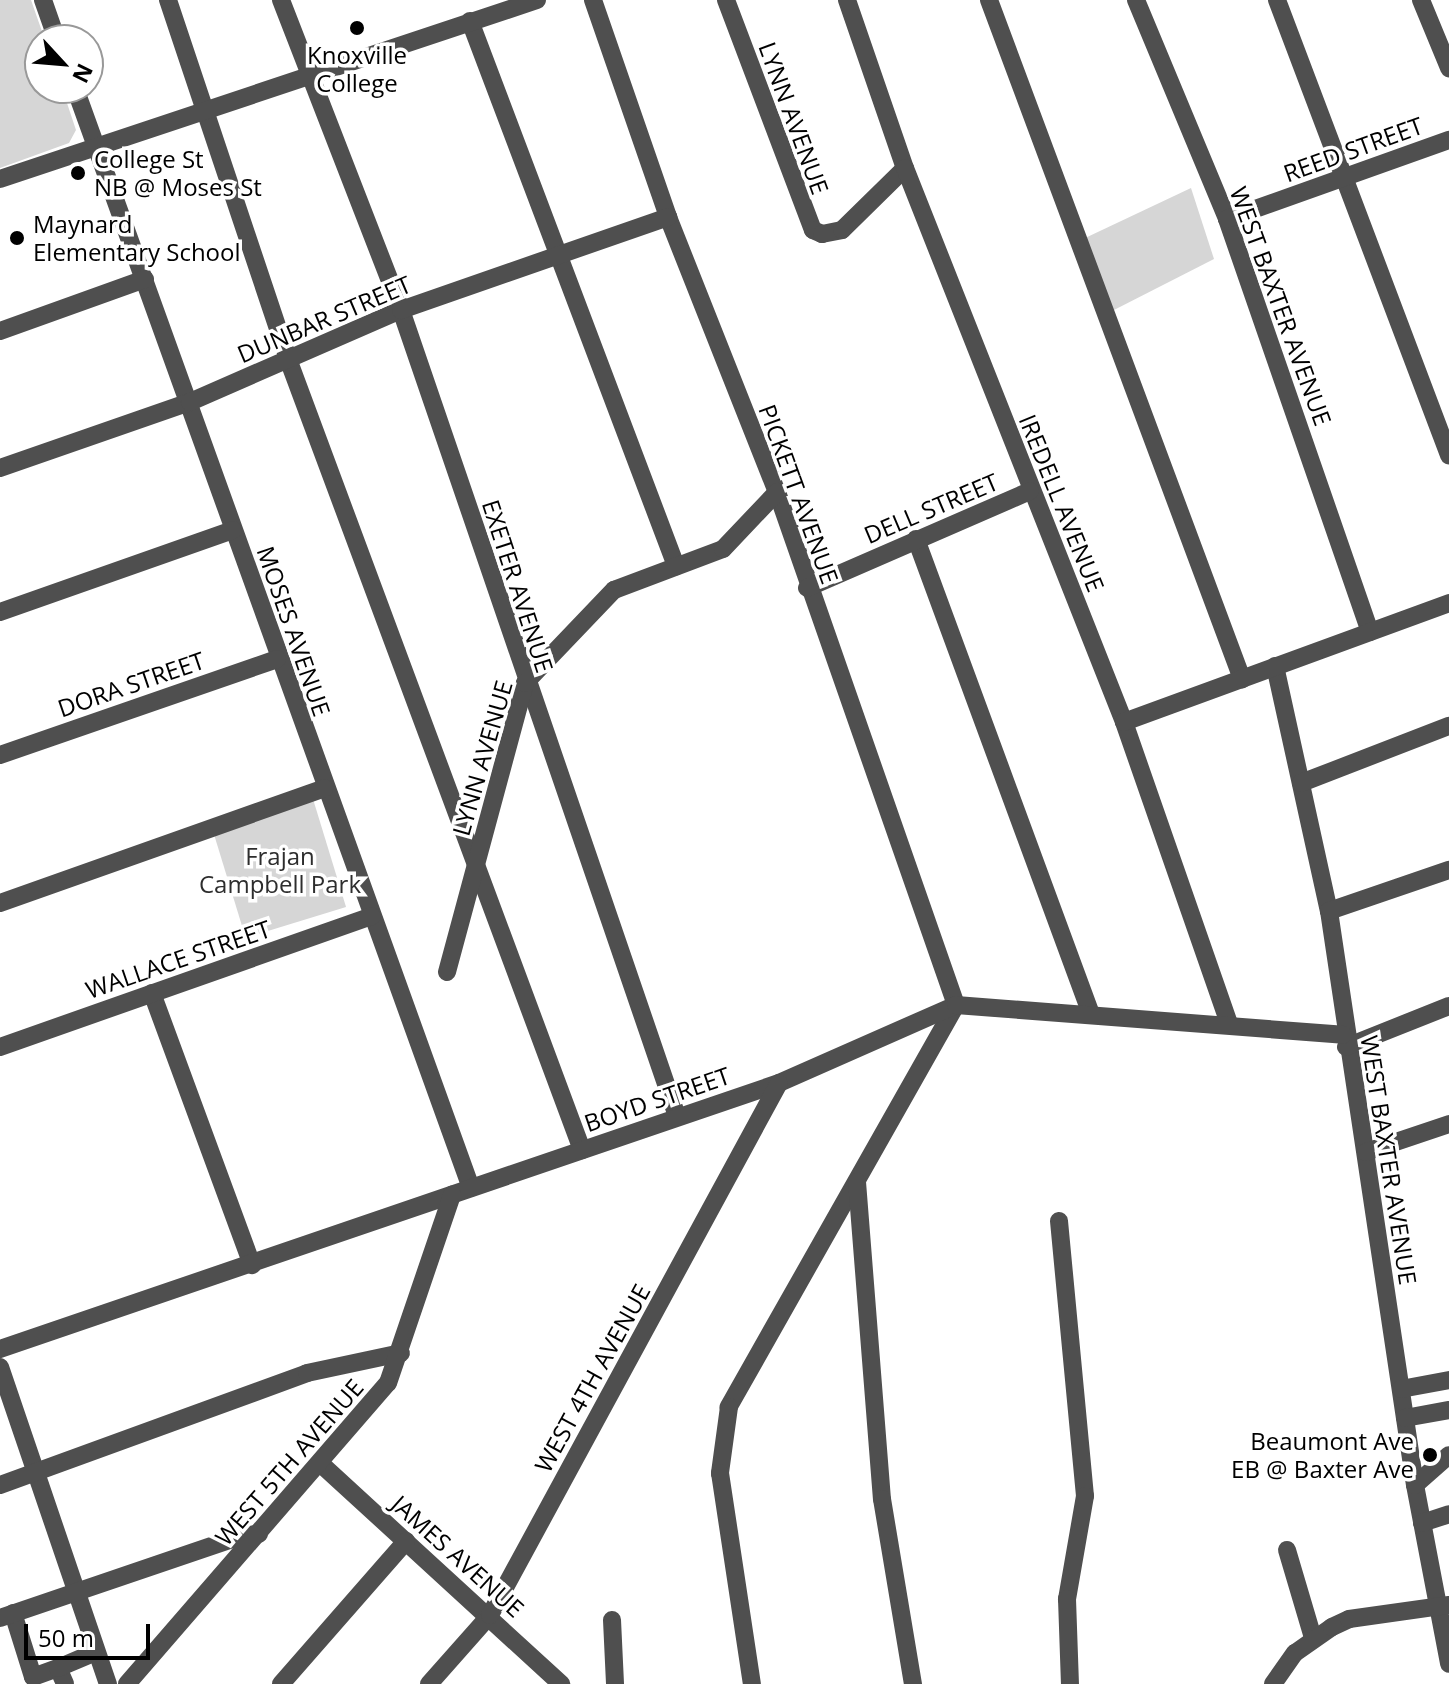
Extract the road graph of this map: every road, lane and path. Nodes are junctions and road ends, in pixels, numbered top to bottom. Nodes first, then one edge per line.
1 (43, 0) edge
2 (168, 0) edge
3 (281, 0) edge
4 (537, 0) edge
5 (593, 0) edge
6 (726, 0) edge
7 (847, 0) edge
8 (989, 0) edge
9 (1136, 0) edge
10 (1277, 0) edge
11 (1421, 0) edge
12 (470, 21) junction
13 (51, 24) edge
14 (1449, 68) edge
15 (307, 74) junction
16 (81, 104) edge
17 (207, 108) junction
18 (1449, 140) edge
19 (95, 145) junction
20 (905, 168) junction
21 (1344, 177) junction
22 (0, 179) edge
23 (668, 217) junction
24 (1227, 219) junction
25 (559, 255) junction
26 (145, 279) junction
27 (401, 310) junction
28 (0, 331) edge
29 (288, 359) junction
30 (190, 402) junction
31 (1449, 456) edge
32 (0, 468) edge
33 (1030, 491) junction
34 (777, 492) junction
35 (233, 530) junction
36 (916, 539) junction
37 (676, 566) junction
38 (807, 588) junction
39 (1449, 603) edge
40 (0, 612) edge
41 (1370, 632) junction
42 (277, 659) junction
43 (1275, 666) junction
44 (1242, 679) junction
45 (525, 683) junction
46 (1124, 722) junction
47 (1449, 726) edge
48 (0, 755) edge
49 (1301, 783) junction
50 (324, 788) junction
51 (475, 870) junction
52 (1449, 870) edge
53 (0, 903) edge
54 (1329, 911) junction
55 (372, 916) junction
56 (447, 972) dead end
57 (152, 993) junction
58 (956, 1005) junction
59 (1449, 1006) edge
60 (1091, 1014) junction
61 (1229, 1024) junction
62 (1344, 1041) junction
63 (0, 1047) edge
64 (779, 1083) junction
65 (677, 1116) junction
66 (1449, 1124) edge
67 (582, 1150) junction
68 (1366, 1152) junction
69 (857, 1182) junction
70 (471, 1188) junction
71 (452, 1195) junction
72 (1059, 1221) dead end
73 (252, 1265) junction
74 (0, 1349) edge
75 (401, 1353) junction
76 (0, 1367) edge
77 (1449, 1380) edge
78 (1429, 1384) junction
79 (1401, 1389) junction
80 (1441, 1411) edge
81 (1405, 1418) junction
82 (1449, 1455) edge
83 (321, 1464) junction
84 (34, 1471) junction
85 (0, 1485) edge
86 (1415, 1485) junction
87 (1449, 1514) edge
88 (1422, 1523) junction
89 (259, 1534) junction
90 (406, 1541) junction
91 (1287, 1550) dead end
92 (1441, 1568) edge
93 (74, 1593) junction
94 (1444, 1605) edge
95 (490, 1615) junction
96 (6, 1616) edge
97 (612, 1620) dead end
98 (1313, 1638) junction
99 (93, 1653) junction
100 (1449, 1664) edge
101 (61, 1676) edge
102 (108, 1684) edge
103 (127, 1684) edge
104 (281, 1684) edge
105 (429, 1684) edge
106 (561, 1684) edge
107 (615, 1684) edge
108 (752, 1684) edge
109 (913, 1684) edge
110 (1070, 1684) edge
111 (1273, 1684) edge

1 - 13 street
2 - 17 street
3 - 15 street, EXETER AVENUE
4 - 12 street
5 - 23 street, PICKETT AVENUE
6 - 20 street, LYNN AVENUE
7 - 20 street, IREDELL AVENUE
8 - 44 street
9 - 24 street, WEST BAXTER AVENUE
10 - 21 street
11 - 14 street
12 - 15 street
12 - 25 street
15 - 17 street
15 - 27 street, EXETER AVENUE
16 - 19 street, MOSES AVENUE
17 - 19 street
17 - 29 street
18 - 21 street, REED STREET
19 - 22 street
19 - 26 street, MOSES AVENUE
20 - 33 street, IREDELL AVENUE
21 - 24 street, REED STREET
21 - 31 street
23 - 25 street, DUNBAR STREET
23 - 34 street, PICKETT AVENUE
24 - 41 street, WEST BAXTER AVENUE
25 - 27 street, DUNBAR STREET
25 - 37 street
26 - 28 street
26 - 30 street, MOSES AVENUE
27 - 29 street, DUNBAR STREET
27 - 45 street, EXETER AVENUE
29 - 30 street, DUNBAR STREET
29 - 51 street
30 - 32 street, DUNBAR STREET
30 - 35 street, MOSES AVENUE
33 - 36 street, DELL STREET
33 - 46 street, IREDELL AVENUE
34 - 37 street, LYNN AVENUE
34 - 38 street, PICKETT AVENUE
35 - 40 street
35 - 42 street, MOSES AVENUE
36 - 38 street, DELL STREET
36 - 60 street
37 - 45 street, LYNN AVENUE
38 - 58 street, PICKETT AVENUE
39 - 41 street
41 - 43 street
42 - 48 street, DORA STREET
42 - 50 street, MOSES AVENUE
43 - 44 street
43 - 49 street, WEST BAXTER AVENUE
44 - 46 street
45 - 51 street, LYNN AVENUE
45 - 65 street, EXETER AVENUE
46 - 61 street, IREDELL AVENUE
47 - 49 street
49 - 54 street, WEST BAXTER AVENUE
50 - 53 street
50 - 55 street, MOSES AVENUE
51 - 56 street, LYNN AVENUE
51 - 67 street
52 - 54 street
54 - 62 street, WEST BAXTER AVENUE
55 - 57 street, WALLACE STREET
55 - 70 street, MOSES AVENUE
57 - 63 street, WALLACE STREET
57 - 73 street
58 - 60 street, BOYD STREET
58 - 64 street, BOYD STREET
58 - 69 street
59 - 62 street
60 - 61 street, BOYD STREET
61 - 62 street, BOYD STREET
62 - 68 street, WEST BAXTER AVENUE
64 - 65 street, BOYD STREET
64 - 95 street, WEST 4TH AVENUE
65 - 67 street, BOYD STREET
66 - 68 street
67 - 70 street, BOYD STREET
68 - 79 street, WEST BAXTER AVENUE
69 - 108 street
69 - 109 street
70 - 71 street, BOYD STREET
71 - 73 street, BOYD STREET
71 - 75 street, WEST 5TH AVENUE
72 - 110 street
73 - 74 street, BOYD STREET
75 - 83 street, WEST 5TH AVENUE
75 - 84 street
76 - 84 street
77 - 78 street
78 - 79 street
78 - 80 street
79 - 81 street, WEST BAXTER AVENUE
80 - 81 street
81 - 86 street, WEST BAXTER AVENUE
82 - 86 street
83 - 89 street, WEST 5TH AVENUE
83 - 90 street, JAMES AVENUE
84 - 85 street
84 - 93 street
86 - 88 street, WEST BAXTER AVENUE
87 - 88 street
88 - 92 street, WEST BAXTER AVENUE
89 - 93 street
89 - 103 street, WEST 5TH AVENUE
90 - 95 street, JAMES AVENUE
90 - 104 street
91 - 98 street
92 - 94 street, WEST BAXTER AVENUE
93 - 96 street
93 - 99 street
94 - 98 street
94 - 100 street, WEST BAXTER AVENUE
95 - 105 street, WEST 4TH AVENUE
95 - 106 street, JAMES AVENUE
96 - 101 street
97 - 107 street
98 - 111 street
99 - 101 street
99 - 102 street

